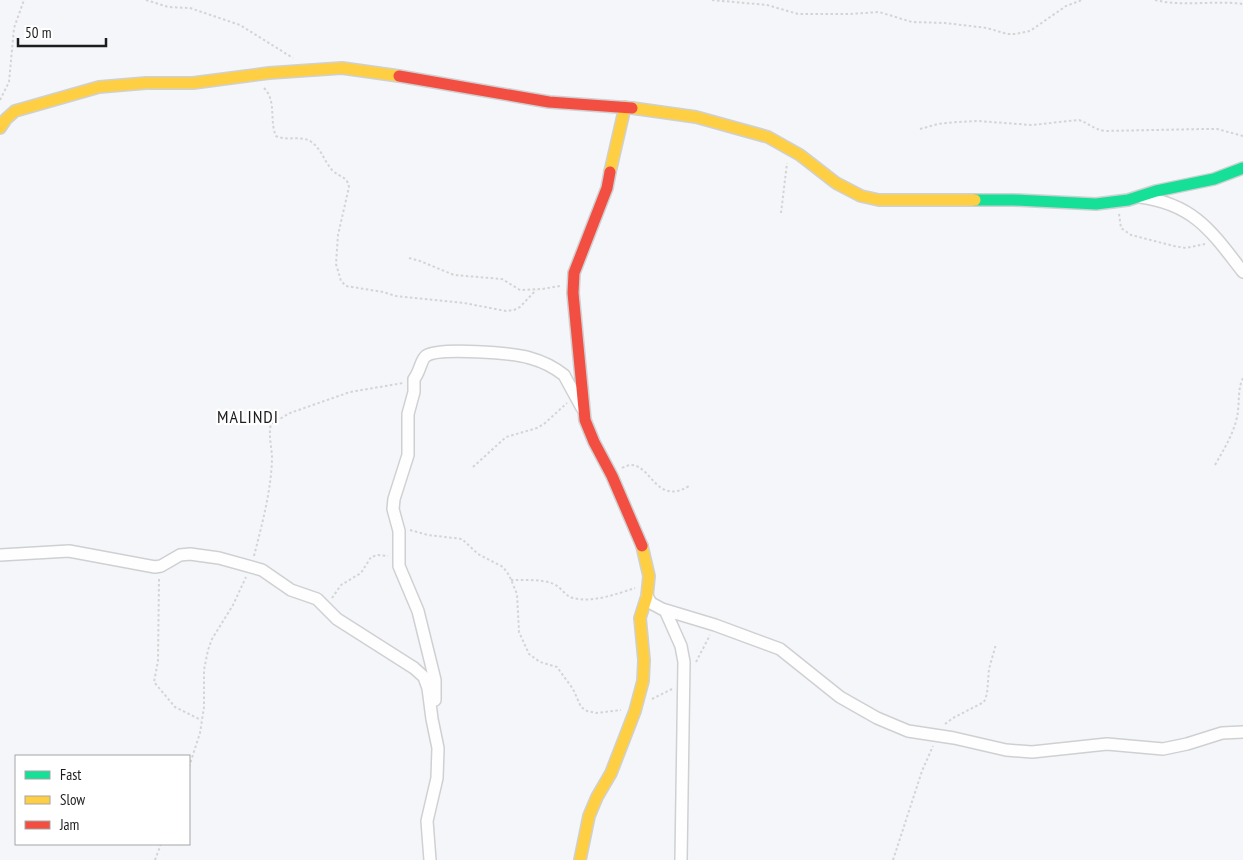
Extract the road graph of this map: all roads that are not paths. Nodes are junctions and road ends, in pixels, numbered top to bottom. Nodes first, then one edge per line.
1 (625, 107) junction
2 (0, 128) edge
3 (1243, 168) edge
4 (1138, 197) junction
5 (1243, 272) edge
6 (583, 410) junction
7 (0, 555) edge
8 (646, 596) junction
9 (665, 610) junction
10 (431, 712) junction
11 (1243, 732) edge
12 (430, 860) edge
13 (580, 860) edge
14 (681, 860) edge

1 - 2 street
1 - 4 street
1 - 6 street
3 - 4 street
4 - 5 street
6 - 8 street
6 - 10 street
7 - 10 street
8 - 9 street
8 - 13 street
9 - 11 street
9 - 14 street
10 - 12 street

